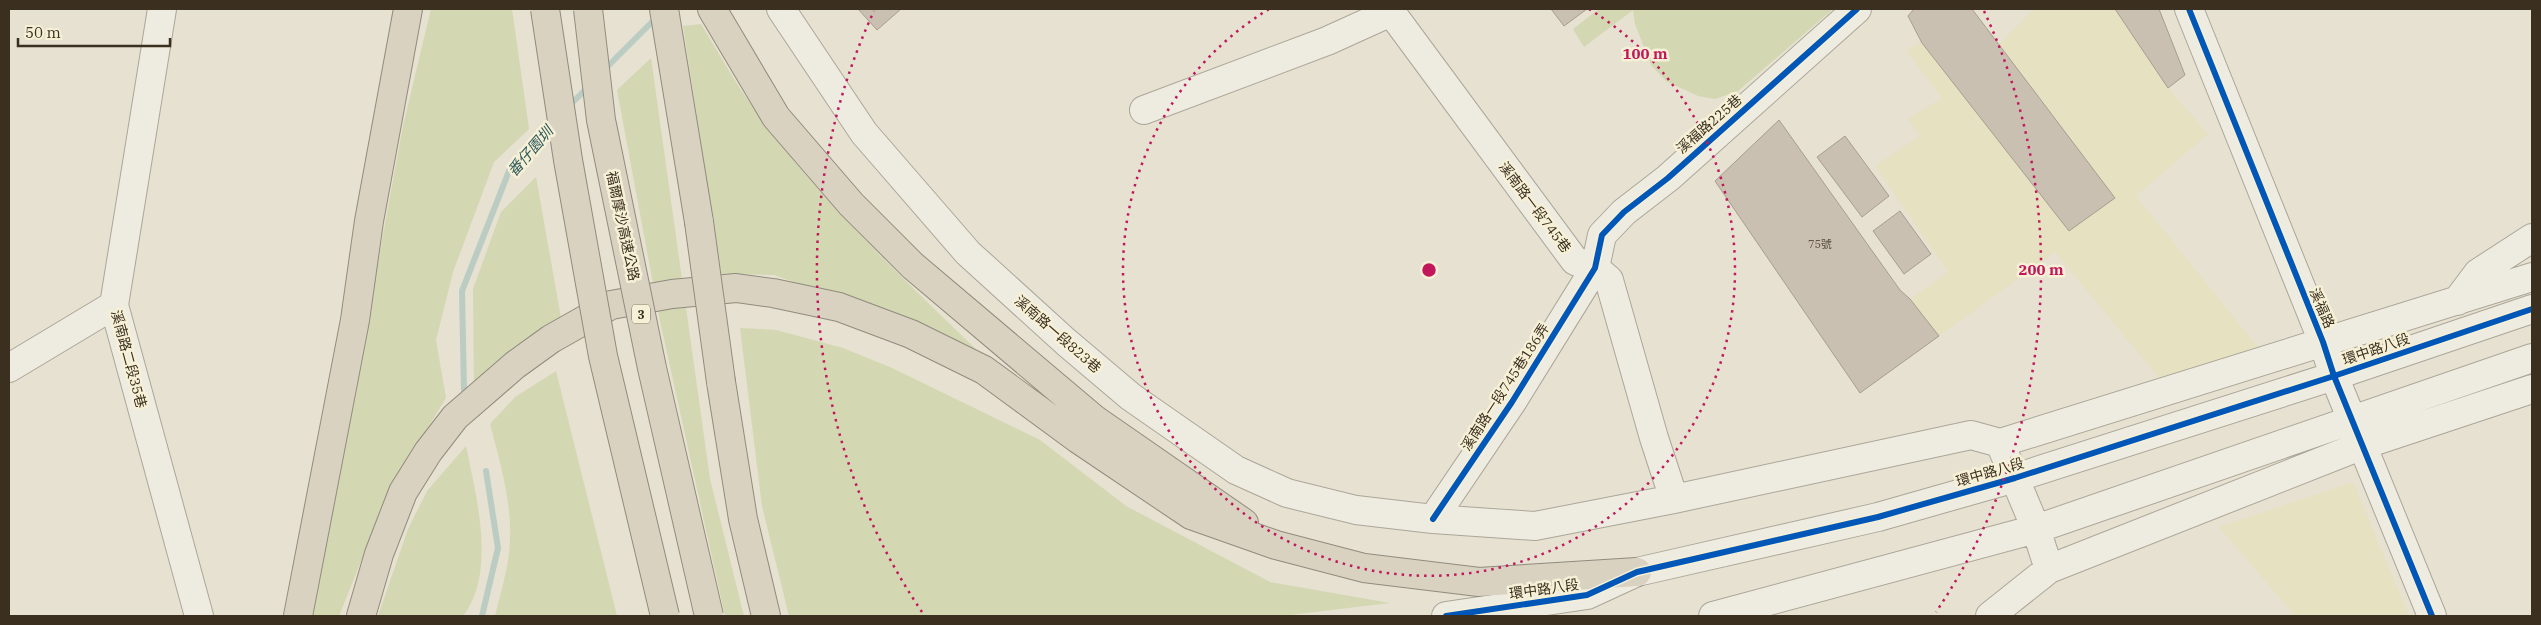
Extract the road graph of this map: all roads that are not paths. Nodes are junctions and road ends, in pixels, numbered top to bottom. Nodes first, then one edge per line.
1 (162, 9) edge
2 (408, 9) edge
3 (545, 9) edge
4 (588, 9) edge
5 (712, 9) edge
6 (781, 9) edge
7 (1857, 9) edge
8 (2189, 9) edge
9 (1391, 10) edge
10 (665, 14) edge
11 (1144, 110) dead end
12 (2532, 238) edge
13 (1595, 268) junction
14 (2532, 277) edge
15 (2457, 301) junction
16 (114, 305) junction
17 (2532, 309) edge
18 (2323, 342) junction
19 (2532, 358) edge
20 (9, 368) edge
21 (2334, 376) junction
22 (2532, 388) edge
23 (2352, 420) junction
24 (2000, 443) junction
25 (2363, 445) junction
26 (2015, 478) junction
27 (1674, 499) junction
28 (1433, 519) junction
29 (2036, 529) junction
30 (1276, 545) junction
31 (2049, 569) junction
32 (1637, 572) junction
33 (199, 616) edge
34 (298, 616) edge
35 (361, 616) edge
36 (665, 616) edge
37 (710, 616) edge
38 (766, 616) edge
39 (1446, 616) edge
40 (1713, 616) edge
41 (1990, 616) edge
42 (2432, 616) edge

1 - 16 street, 溪南路二段35巷
2 - 34 highway
3 - 36 highway, bridge
4 - 37 highway, 福爾摩沙高速公路 / 3, bridge
5 - 30 highway
6 - 28 street, 溪南路一段823巷
7 - 13 street, 溪福路225巷
8 - 18 street, 溪福路
9 - 11 street
9 - 13 street, 溪南路一段745巷
10 - 38 highway, bridge
12 - 15 street
13 - 27 street, 溪南路一段745巷
13 - 28 street, 溪南路一段745巷186弄
14 - 15 street, 環中路八段
15 - 18 street, 環中路八段
16 - 20 street
16 - 33 street, 溪南路二段35巷
17 - 21 street, 環中路八段
18 - 21 street, 溪福路
18 - 24 street, 環中路八段
19 - 23 street
21 - 23 street, 溪福路
21 - 26 street, 環中路八段
22 - 25 street
23 - 25 street, 溪福路
23 - 29 street
24 - 26 street
24 - 27 street, 溪南路一段823巷
25 - 31 street
25 - 42 street, 溪福路
26 - 29 street
26 - 32 street, 環中路八段
27 - 28 street, 溪南路一段823巷
29 - 31 street
29 - 40 street
30 - 32 highway
30 - 35 highway
31 - 41 street
32 - 39 street, 環中路八段

